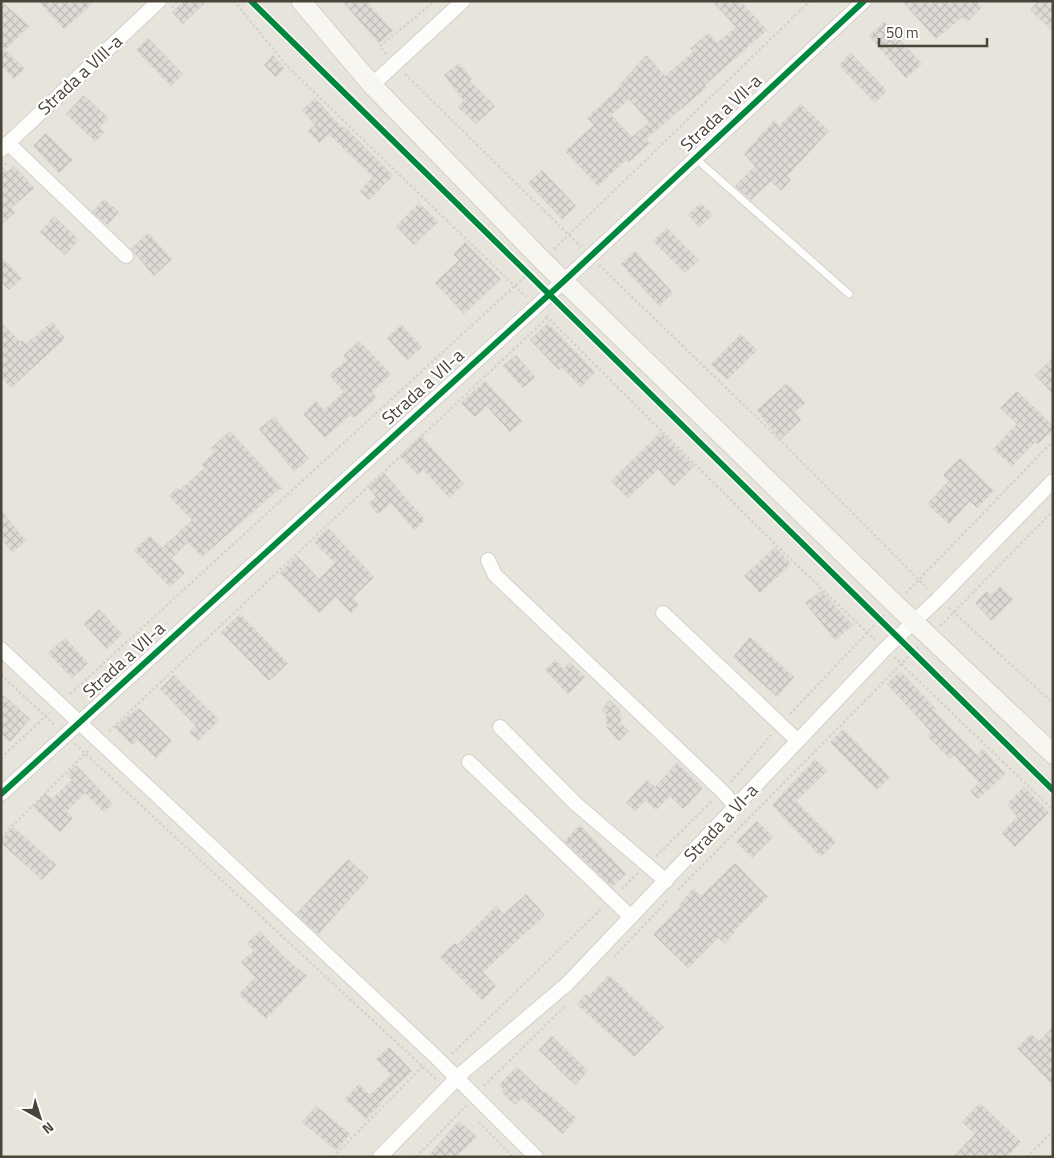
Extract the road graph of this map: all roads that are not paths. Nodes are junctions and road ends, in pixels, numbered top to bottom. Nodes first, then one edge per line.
1 (159, 1) edge
2 (301, 1) edge
3 (463, 1) edge
4 (864, 1) edge
5 (372, 85) junction
6 (5, 146) edge
7 (695, 158) junction
8 (126, 256) dead end
9 (564, 281) junction
10 (848, 294) dead end
11 (1053, 481) edge
12 (488, 560) dead end
13 (663, 613) dead end
14 (913, 621) junction
15 (1, 649) edge
16 (80, 720) junction
17 (500, 727) dead end
18 (798, 741) junction
19 (1053, 754) edge
20 (469, 762) dead end
21 (1, 794) edge
22 (736, 807) junction
23 (666, 882) junction
24 (631, 917) junction
25 (457, 1078) junction
26 (380, 1157) edge
27 (536, 1157) edge

1 - 6 street, Strada a VIII-a
2 - 5 street
3 - 5 street
4 - 7 street, Strada a VII-a
5 - 9 street
6 - 8 street
7 - 9 street, Strada a VII-a
7 - 10 lane
9 - 14 street
9 - 16 street, Strada a VII-a
11 - 14 street, Strada a VI-a
12 - 22 street
13 - 18 street
14 - 18 street, Strada a VI-a
14 - 19 street
15 - 16 street
16 - 21 street, Strada a VII-a
16 - 25 street
17 - 23 street
18 - 22 street, Strada a VI-a
20 - 24 street
22 - 23 street, Strada a VI-a
23 - 24 street, Strada a VI-a
24 - 25 street, Strada a VI-a
25 - 26 street, Strada a VI-a
25 - 27 street

